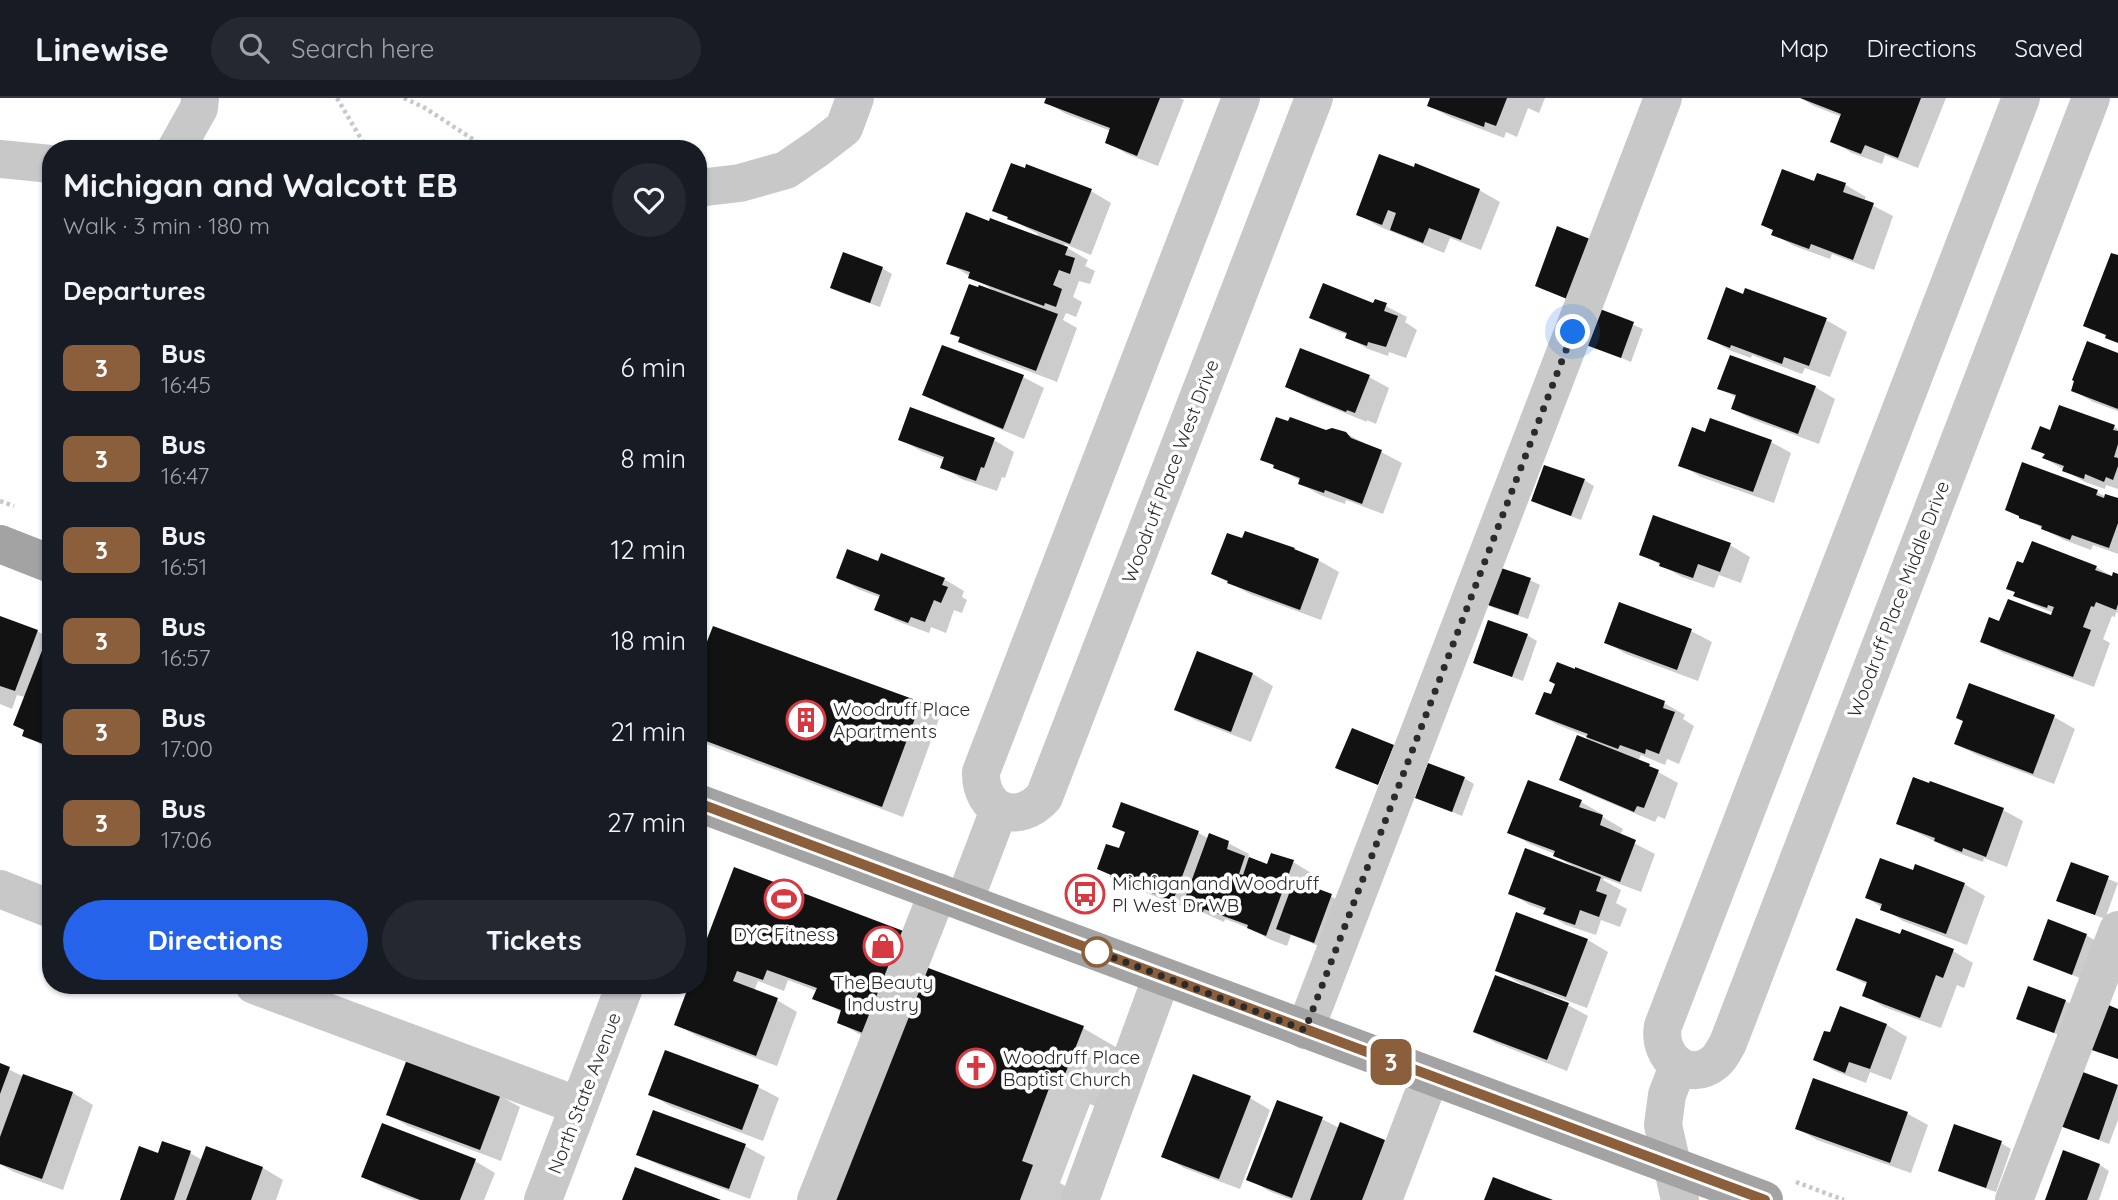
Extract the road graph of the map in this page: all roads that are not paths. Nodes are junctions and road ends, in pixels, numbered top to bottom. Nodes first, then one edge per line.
1 (200, 98) edge
2 (855, 98) edge
3 (1241, 98) edge
4 (1314, 98) edge
5 (1663, 98) edge
6 (2021, 98) edge
7 (2091, 98) edge
8 (181, 140) edge
9 (0, 159) edge
10 (42, 163) edge
11 (707, 187) edge
12 (0, 544) edge
13 (42, 560) edge
14 (707, 806) edge
15 (999, 810) junction
16 (0, 889) edge
17 (951, 897) junction
18 (42, 905) edge
19 (2118, 930) edge
20 (1162, 976) junction
21 (278, 994) edge
22 (622, 994) edge
23 (1305, 1030) junction
24 (1678, 1066) junction
25 (1430, 1077) junction
26 (579, 1106) junction
27 (1676, 1183) edge
28 (542, 1200) edge
29 (816, 1200) edge
30 (1080, 1200) edge
31 (1383, 1200) edge
32 (1765, 1200) edge
33 (2014, 1200) edge

1 - 8 street
2 - 11 street
3 - 15 street
4 - 15 street, Woodruff Place West Drive
5 - 23 street
6 - 24 street
7 - 24 street, Woodruff Place Middle Drive
9 - 10 street
12 - 13 main road
14 - 17 main road
15 - 17 street
16 - 18 street
17 - 20 main road
17 - 29 street
19 - 33 street
20 - 23 main road
20 - 30 street
21 - 26 street
22 - 26 street, North State Avenue
23 - 25 main road
24 - 27 street
25 - 27 main road
25 - 31 street
26 - 28 street, North State Avenue
27 - 32 main road

